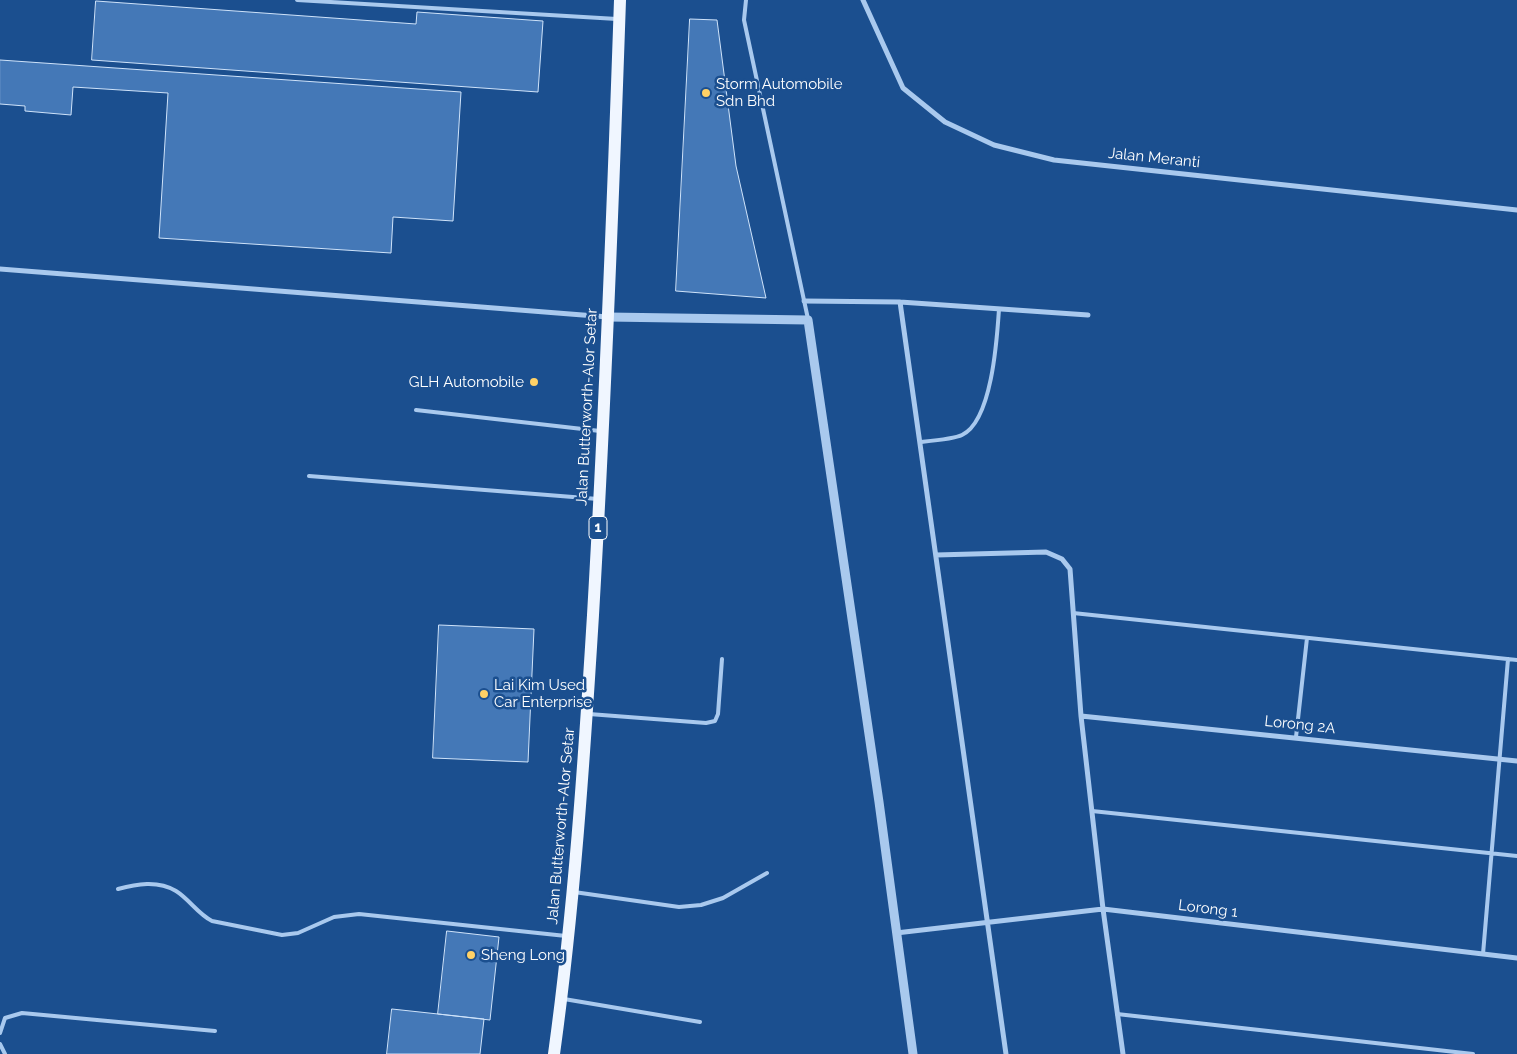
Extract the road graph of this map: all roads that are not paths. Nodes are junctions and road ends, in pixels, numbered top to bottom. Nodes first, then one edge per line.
1 (297, 0) edge
2 (620, 0) edge
3 (746, 0) edge
4 (863, 0) edge
5 (620, 19) junction
6 (1517, 210) edge
7 (0, 269) edge
8 (804, 301) junction
9 (900, 302) junction
10 (999, 309) junction
11 (1088, 315) dead end
12 (608, 317) junction
13 (808, 320) junction
14 (416, 410) dead end
15 (603, 432) junction
16 (920, 442) junction
17 (308, 476) dead end
18 (600, 499) junction
19 (936, 556) junction
20 (1073, 613) junction
21 (1307, 638) junction
22 (722, 659) dead end
23 (1508, 659) junction
24 (1517, 660) edge
25 (587, 714) junction
26 (1081, 716) junction
27 (1296, 737) junction
28 (1499, 759) junction
29 (1517, 761) edge
30 (1092, 811) junction
31 (1492, 853) junction
32 (1517, 856) edge
33 (767, 873) dead end
34 (118, 889) dead end
35 (572, 892) junction
36 (1103, 909) junction
37 (988, 922) junction
38 (896, 933) junction
39 (568, 936) junction
40 (1484, 954) junction
41 (1517, 958) edge
42 (562, 998) junction
43 (1118, 1014) junction
44 (700, 1022) dead end
45 (215, 1031) dead end
46 (0, 1033) edge
47 (0, 1044) edge
48 (5, 1054) edge
49 (554, 1054) edge
50 (913, 1054) edge
51 (1006, 1054) edge
52 (1123, 1054) edge
53 (1473, 1054) edge

1 - 5 lane
2 - 5 main road, Jalan Butterworth-Alor Setar / 1
3 - 8 lane
4 - 6 street, Jalan Meranti
5 - 12 main road, Jalan Butterworth-Alor Setar / 1
7 - 12 street
8 - 9 street
8 - 13 lane
9 - 10 street
9 - 16 street
10 - 11 street
10 - 16 lane
12 - 13 street
12 - 15 main road, Jalan Butterworth-Alor Setar / 1
13 - 38 street
14 - 15 lane
15 - 18 main road, Jalan Butterworth-Alor Setar / 1
16 - 19 street
17 - 18 lane
18 - 25 main road, Jalan Butterworth-Alor Setar / 1
19 - 20 street
19 - 37 street
20 - 21 lane
20 - 26 street
21 - 23 lane
21 - 27 lane
22 - 25 lane
23 - 24 lane
23 - 28 lane
25 - 35 main road, Jalan Butterworth-Alor Setar / 1
26 - 27 street, Lorong 2A
26 - 30 street
27 - 28 street, Lorong 2A
28 - 29 street, Lorong 2A
28 - 31 lane
30 - 31 lane
30 - 36 street
31 - 32 lane
31 - 40 lane
33 - 35 lane
34 - 39 lane
35 - 39 main road, Jalan Butterworth-Alor Setar / 1
36 - 37 street, Lorong 1
36 - 40 street, Lorong 1
36 - 43 street
37 - 38 street, Lorong 1
37 - 51 street
38 - 50 street
39 - 42 main road, Jalan Butterworth-Alor Setar / 1
40 - 41 street, Lorong 1
42 - 44 lane
42 - 49 main road, Jalan Butterworth-Alor Setar / 1
43 - 52 street
43 - 53 lane
45 - 46 lane
47 - 48 lane

